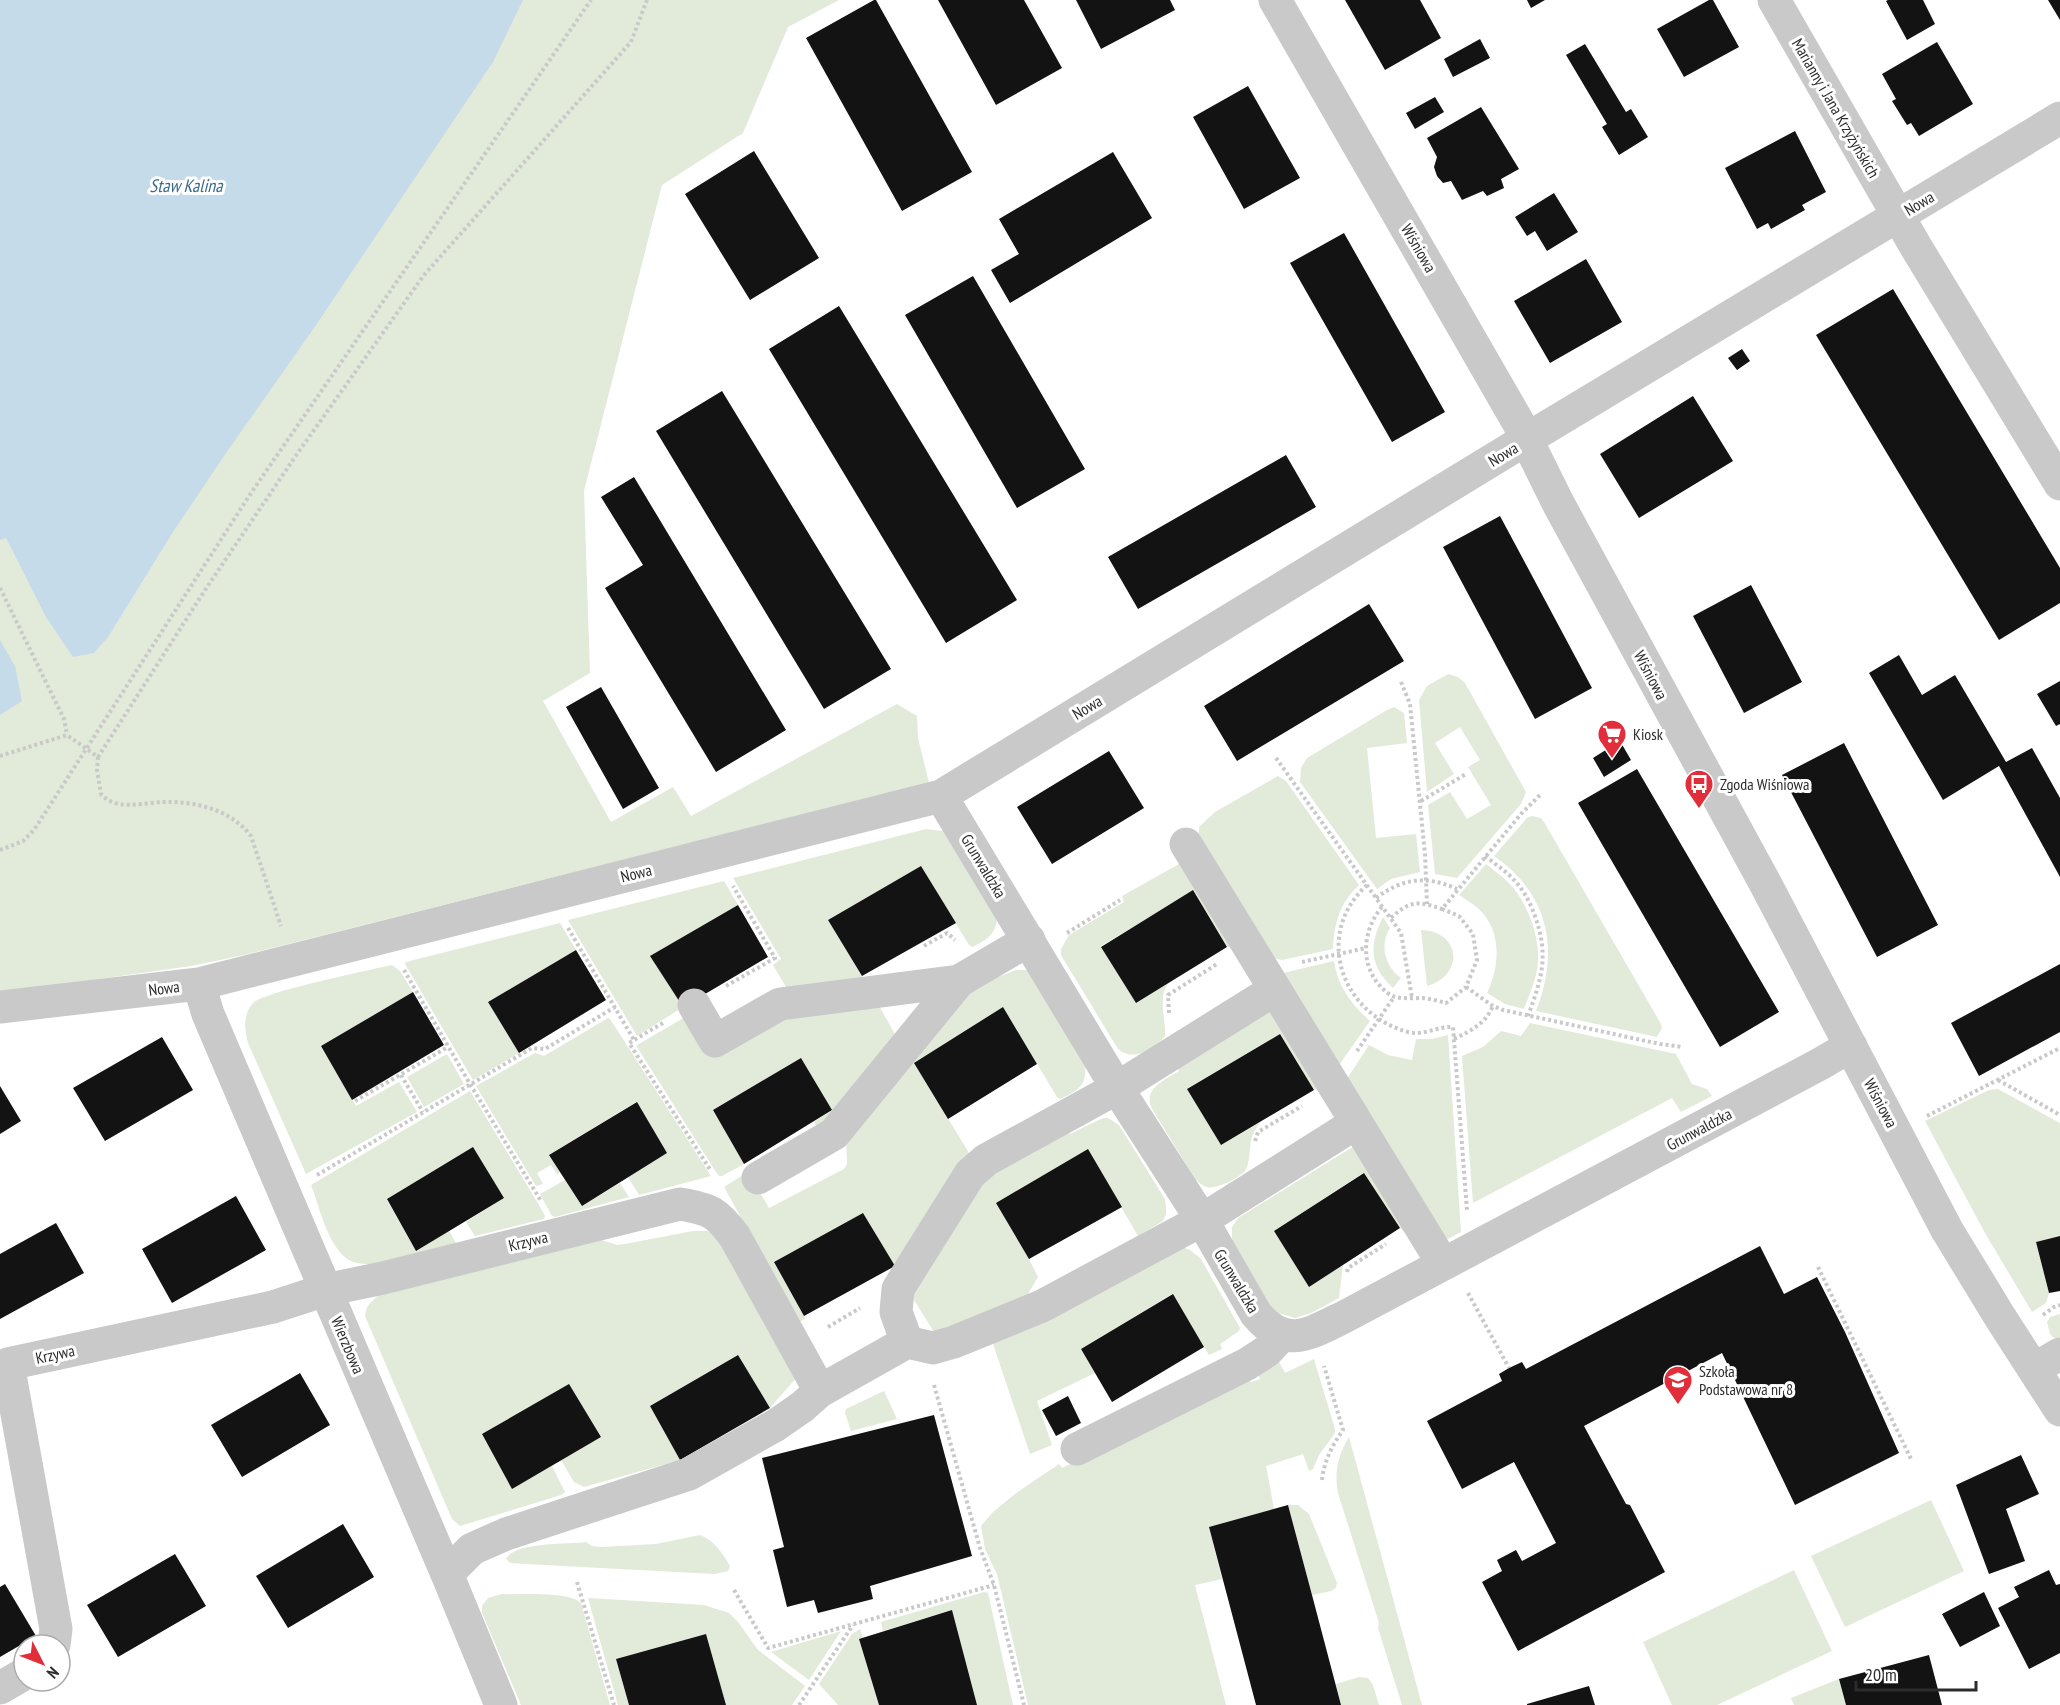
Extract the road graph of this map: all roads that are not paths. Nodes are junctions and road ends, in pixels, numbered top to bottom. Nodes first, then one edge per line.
1 (1774, 0) edge
2 (1279, 1) edge
3 (2060, 118) edge
4 (1898, 216) junction
5 (1527, 440) junction
6 (2060, 484) edge
7 (941, 795) junction
8 (1186, 844) dead end
9 (1029, 940) junction
10 (1262, 969) junction
11 (959, 981) junction
12 (199, 984) junction
13 (694, 1005) road end
14 (0, 1007) edge
15 (1851, 1046) junction
16 (1117, 1088) junction
17 (1356, 1123) junction
18 (758, 1178) dead end
19 (1202, 1220) junction
20 (1437, 1254) dead end
21 (325, 1290) junction
22 (1282, 1335) junction
23 (907, 1342) junction
24 (2047, 1361) edge
25 (820, 1391) junction
26 (2060, 1410) edge
27 (1077, 1449) dead end
28 (447, 1574) junction
29 (56, 1633) edge
30 (501, 1705) edge

1 - 4 street, Marianny i Jana Krzyżyńskich
2 - 5 street, Wiśniowa
3 - 4 street, Nowa
4 - 5 street, Nowa
4 - 6 street, Marianny i Jana Krzyżyńskich
5 - 7 street, Nowa
5 - 15 street, Wiśniowa
7 - 9 street, Grunwaldzka
7 - 12 street, Nowa
8 - 10 street
9 - 11 street
9 - 16 street, Grunwaldzka
10 - 16 street
10 - 17 street
11 - 13 street
11 - 18 street
12 - 14 street, Nowa
12 - 21 street, Wierzbowa
15 - 22 street, Grunwaldzka
15 - 24 street, Wiśniowa
16 - 19 street, Grunwaldzka
16 - 23 street
17 - 19 street
17 - 20 street
19 - 22 street, Grunwaldzka
19 - 23 street
21 - 25 street, Krzywa
21 - 28 street, Wierzbowa
21 - 29 street, Krzywa
22 - 27 street
23 - 25 street
24 - 26 street, Wiśniowa
25 - 28 street
28 - 30 street, Wierzbowa

